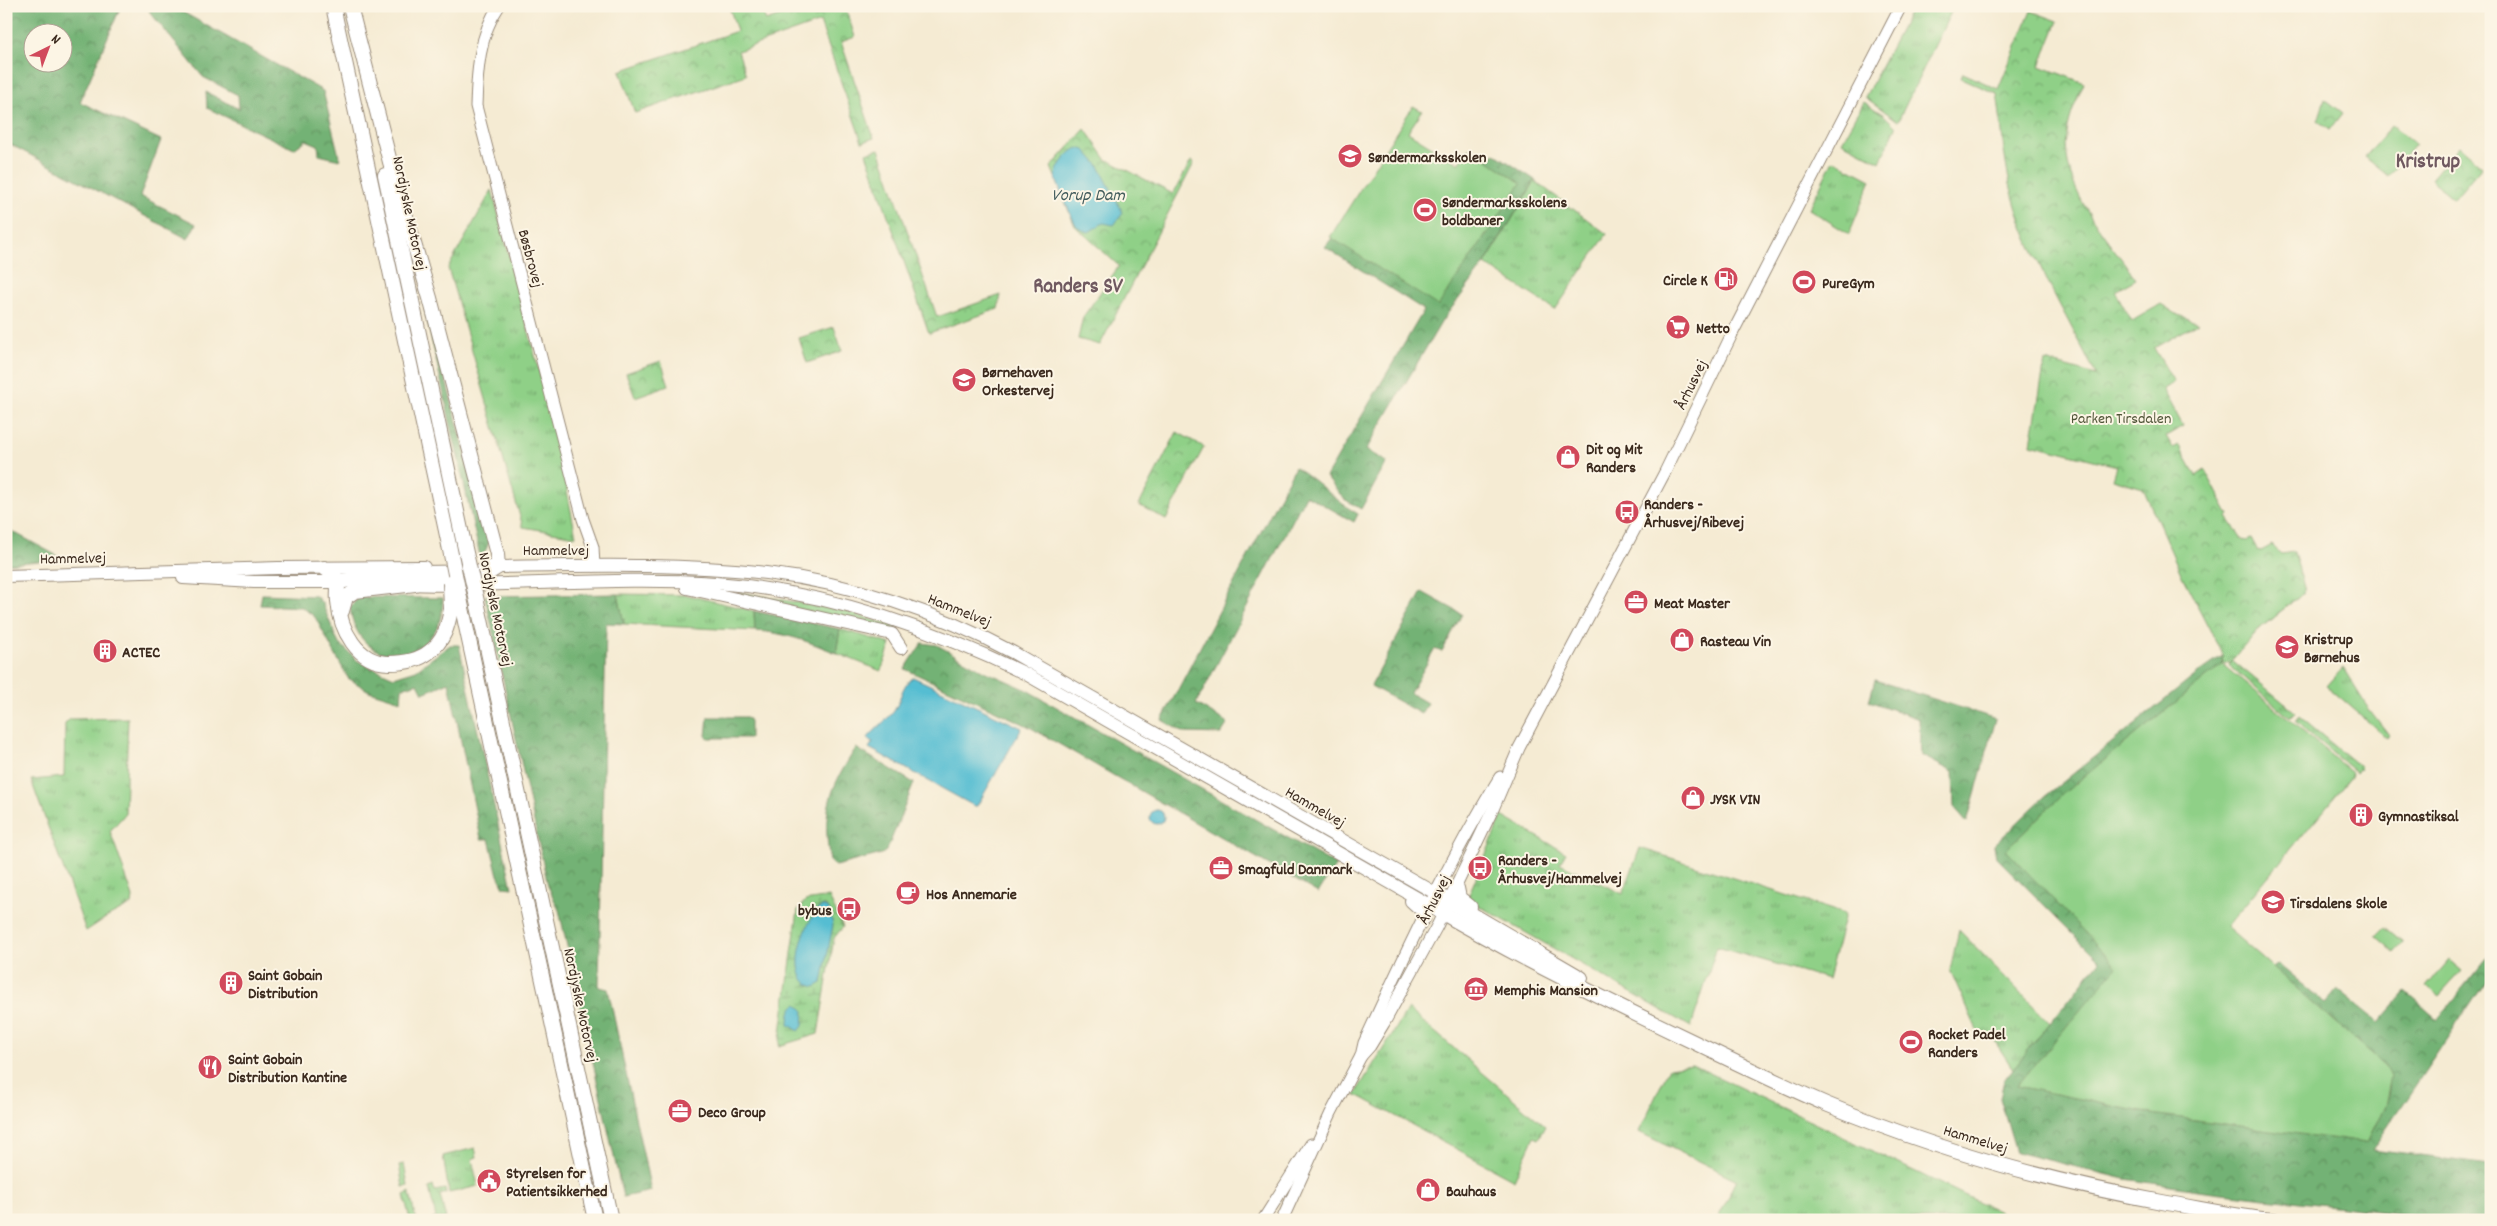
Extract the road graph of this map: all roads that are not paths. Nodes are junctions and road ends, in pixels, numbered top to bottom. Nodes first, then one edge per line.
1 (333, 6) edge
2 (349, 6) edge
3 (499, 6) edge
4 (1901, 6) edge
5 (498, 567) junction
6 (324, 568) junction
7 (590, 568) junction
8 (123, 574) junction
9 (6, 576) edge
10 (24, 576) junction
11 (6, 580) edge
12 (338, 581) junction
13 (605, 582) junction
14 (660, 582) junction
15 (485, 583) junction
16 (415, 584) junction
17 (457, 608) junction
18 (340, 617) junction
19 (901, 648) dead end
20 (1519, 748) junction
21 (1440, 904) junction
22 (1684, 1037) junction
23 (1361, 1056) junction
24 (1331, 1113) junction
25 (1275, 1198) junction
26 (595, 1220) edge
27 (611, 1220) edge
28 (1263, 1220) edge
29 (1269, 1220) edge
30 (1282, 1220) edge
31 (2274, 1220) edge

1 - 17 highway, Nordjyske Motorvej, bridge
2 - 5 highway
2 - 27 highway, Nordjyske Motorvej, bridge
3 - 7 main road, Bøsbrovej
4 - 20 main road, Århusvej
5 - 6 main road, Hammelvej
5 - 7 main road, Hammelvej
5 - 12 highway
6 - 8 main road, Hammelvej
6 - 12 highway
7 - 13 main road
7 - 15 main road
7 - 21 main road, Hammelvej
8 - 10 main road, Hammelvej
8 - 12 main road, Hammelvej
9 - 10 main road, Hammelvej
10 - 11 main road, Hammelvej
12 - 16 main road, Hammelvej
12 - 18 highway
13 - 14 main road, Hammelvej
13 - 15 main road, Hammelvej
14 - 19 main road
14 - 21 main road, Hammelvej
15 - 16 main road, Hammelvej
16 - 18 highway
17 - 18 highway
17 - 26 highway, Nordjyske Motorvej
20 - 21 main road, Århusvej
20 - 21 main road, Århusvej
21 - 22 highway, Hammelvej
21 - 22 highway, Hammelvej
21 - 23 main road, Århusvej
21 - 23 main road, Århusvej
22 - 31 highway, Hammelvej
23 - 24 main road, Århusvej
24 - 25 main road, Århusvej
24 - 30 main road, Århusvej
25 - 28 main road, Århusvej
25 - 29 main road

